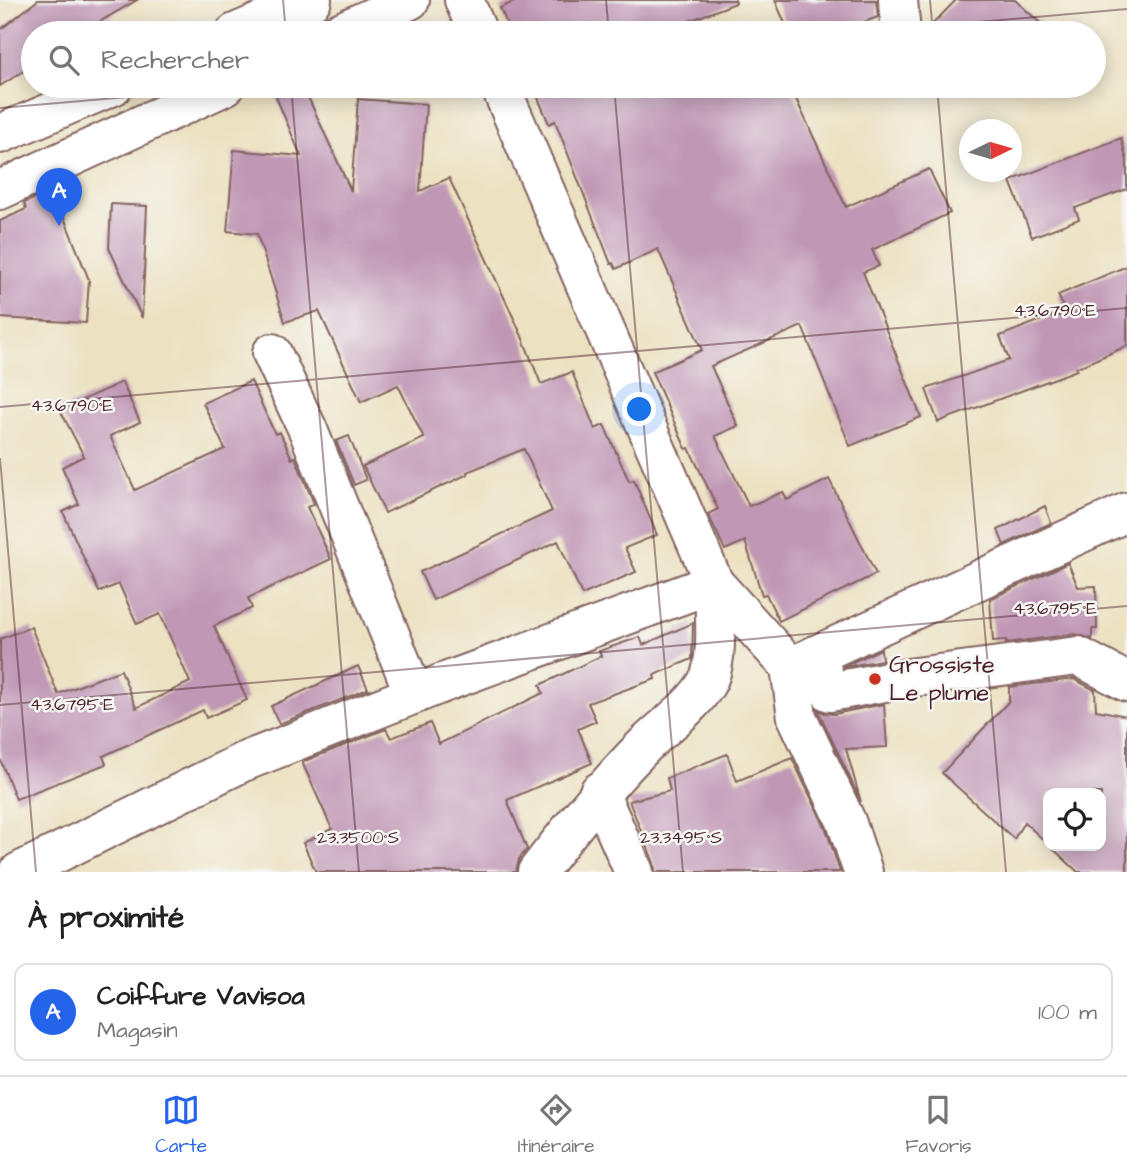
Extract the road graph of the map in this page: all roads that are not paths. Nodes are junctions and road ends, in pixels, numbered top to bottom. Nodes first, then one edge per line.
1 (312, 0) edge
2 (410, 0) edge
3 (464, 0) edge
4 (898, 0) edge
5 (263, 21) edge
6 (364, 21) edge
7 (473, 21) edge
8 (900, 21) edge
9 (85, 98) edge
10 (199, 98) edge
11 (505, 98) edge
12 (0, 134) edge
13 (0, 190) edge
14 (272, 353) dead end
15 (1127, 512) edge
16 (714, 583) junction
17 (803, 661) junction
18 (1127, 682) edge
19 (414, 694) junction
20 (599, 792) junction
21 (0, 864) edge
22 (4, 872) edge
23 (19, 872) edge
24 (537, 872) edge
25 (634, 872) edge
26 (863, 872) edge

1 - 5 street
2 - 6 street
3 - 7 street
4 - 8 street
9 - 12 street
10 - 13 street
11 - 16 street
14 - 19 street
15 - 17 street
16 - 17 street
16 - 19 street
16 - 20 street
17 - 18 street
17 - 26 street
19 - 23 street
20 - 24 street
20 - 25 street
21 - 22 street

